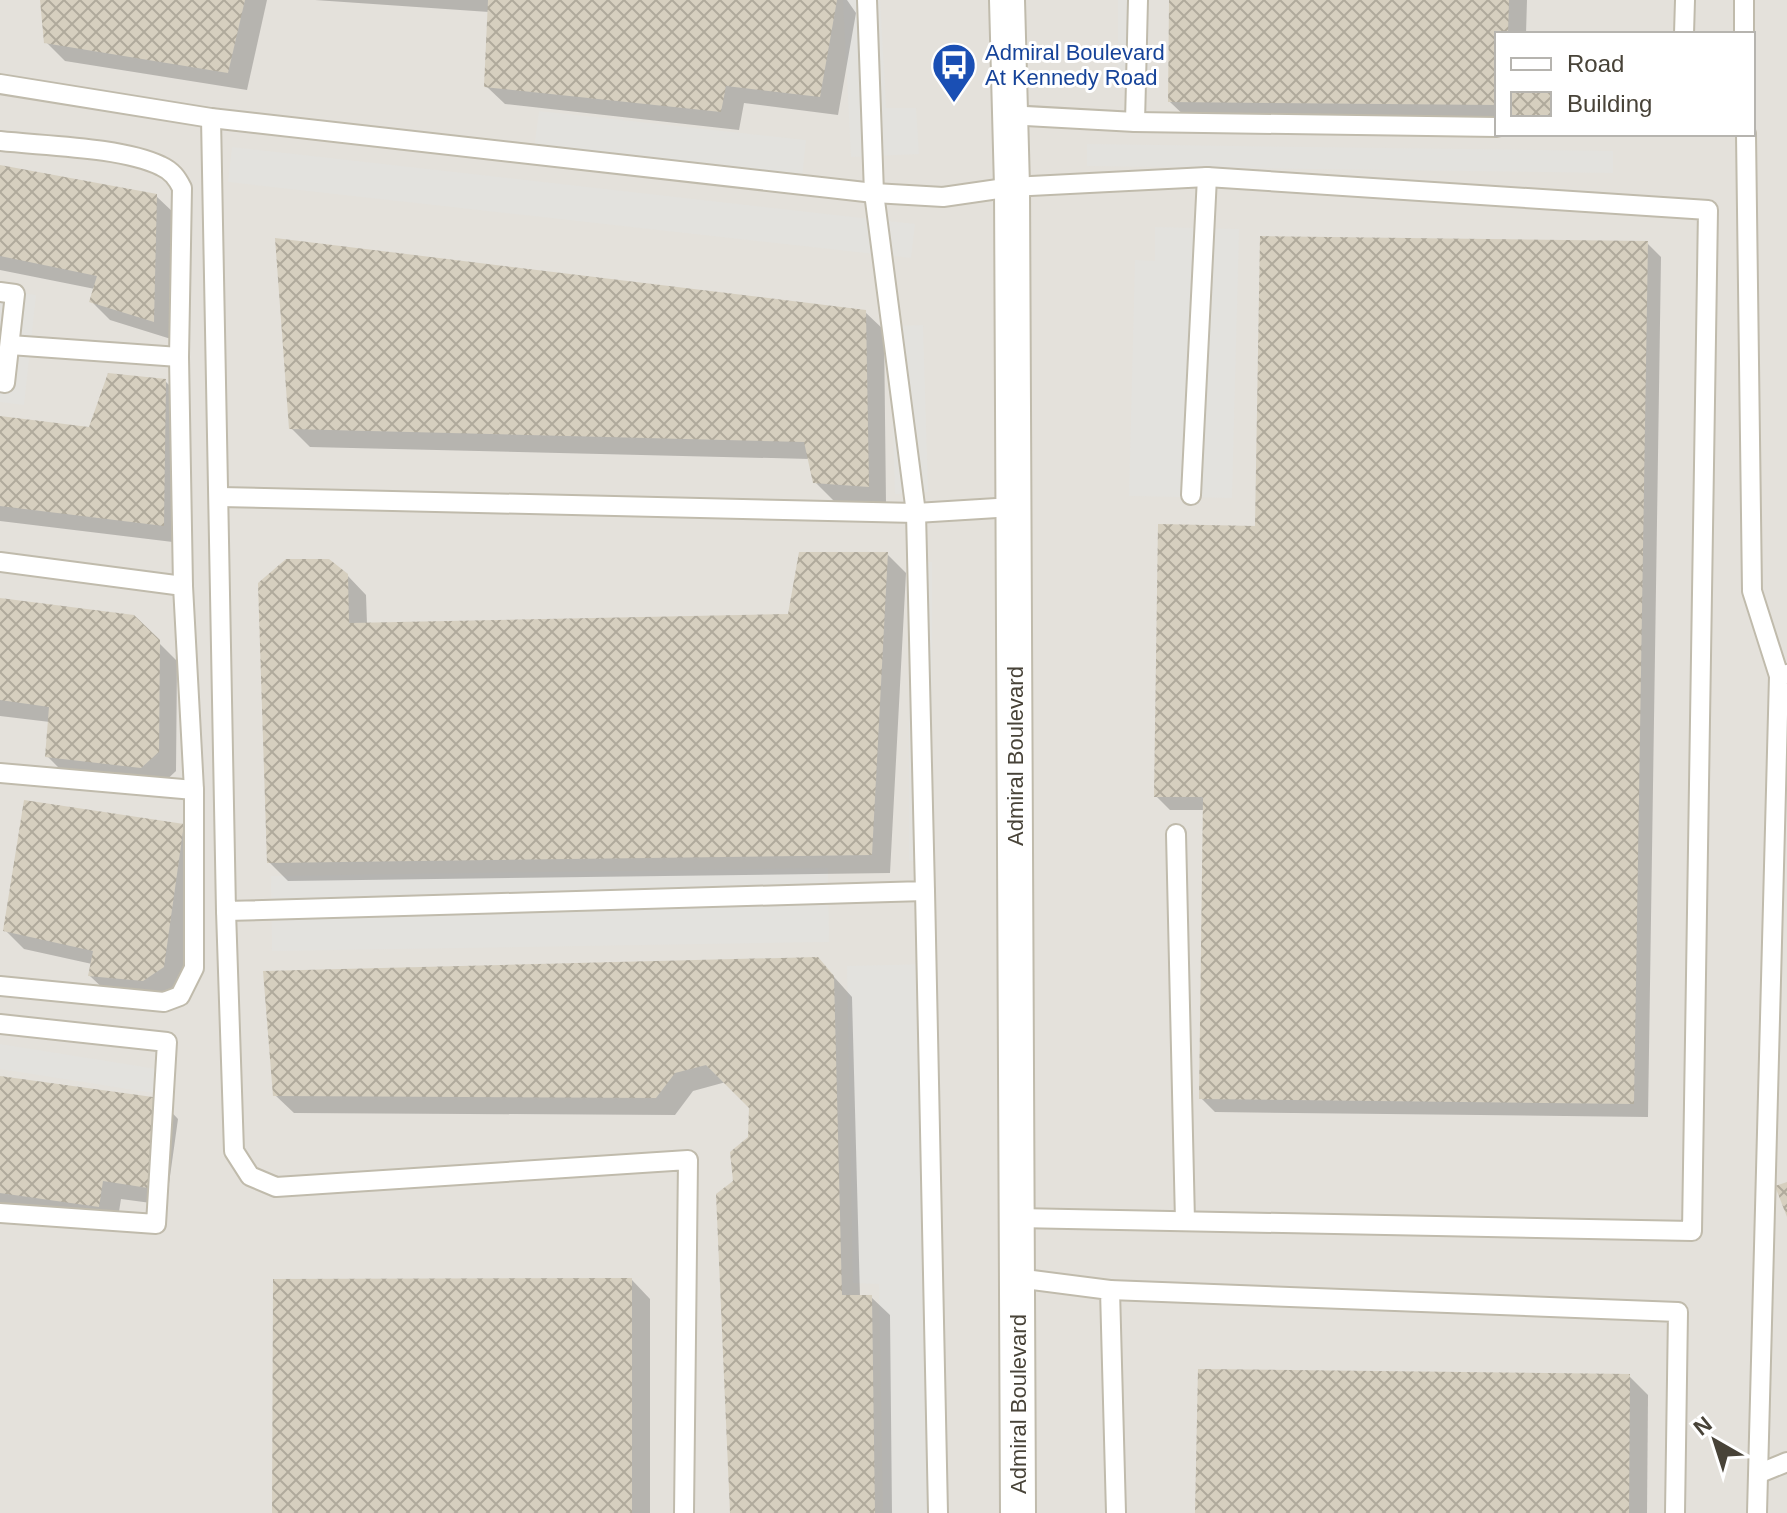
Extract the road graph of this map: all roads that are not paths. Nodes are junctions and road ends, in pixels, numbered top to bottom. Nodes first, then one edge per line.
1 (867, 0) edge
2 (1007, 0) edge
3 (1138, 0) edge
4 (1685, 0) edge
5 (1744, 0) edge
6 (1684, 32) edge
7 (1744, 32) edge
8 (0, 84) edge
9 (1009, 115) junction
10 (211, 118) junction
11 (1135, 122) junction
12 (1495, 127) edge
13 (1746, 136) edge
14 (0, 141) edge
15 (1207, 177) junction
16 (1012, 187) junction
17 (874, 193) junction
18 (0, 292) edge
19 (10, 345) junction
20 (179, 357) junction
21 (0, 382) edge
22 (1191, 495) dead end
23 (220, 497) junction
24 (1013, 507) junction
25 (916, 513) junction
26 (0, 562) edge
27 (183, 586) junction
28 (1783, 675) edge
29 (0, 773) edge
30 (194, 790) junction
31 (1176, 834) dead end
32 (925, 891) junction
33 (226, 911) junction
34 (0, 986) edge
35 (0, 1024) edge
36 (0, 1213) edge
37 (1017, 1218) junction
38 (1185, 1221) junction
39 (1017, 1278) junction
40 (1110, 1290) junction
41 (1787, 1462) edge
42 (1760, 1473) junction
43 (684, 1513) edge
44 (938, 1513) edge
45 (1018, 1513) edge
46 (1116, 1513) edge
47 (1675, 1513) edge
48 (1757, 1513) edge

1 - 17 lane
2 - 9 street, Admiral Boulevard
3 - 11 lane
4 - 6 lane
5 - 7 lane
8 - 10 lane
9 - 11 lane
9 - 16 street, Admiral Boulevard
10 - 17 lane
10 - 23 lane
11 - 12 lane
13 - 28 lane
14 - 20 lane
15 - 16 lane
15 - 22 lane
15 - 38 lane
16 - 17 lane
16 - 24 street, Admiral Boulevard
17 - 25 lane
18 - 19 lane
19 - 20 lane
19 - 21 lane
20 - 27 lane
23 - 25 lane
23 - 33 lane
24 - 25 lane
24 - 37 street, Admiral Boulevard
25 - 32 lane
26 - 27 lane
27 - 30 lane
28 - 42 lane
29 - 30 lane
30 - 34 lane
31 - 38 lane
32 - 33 lane
32 - 44 lane
33 - 43 lane
35 - 36 lane
37 - 38 lane
37 - 39 street, Admiral Boulevard
39 - 40 lane
39 - 45 street, Admiral Boulevard
40 - 46 lane
40 - 47 lane
41 - 42 lane
42 - 48 lane

